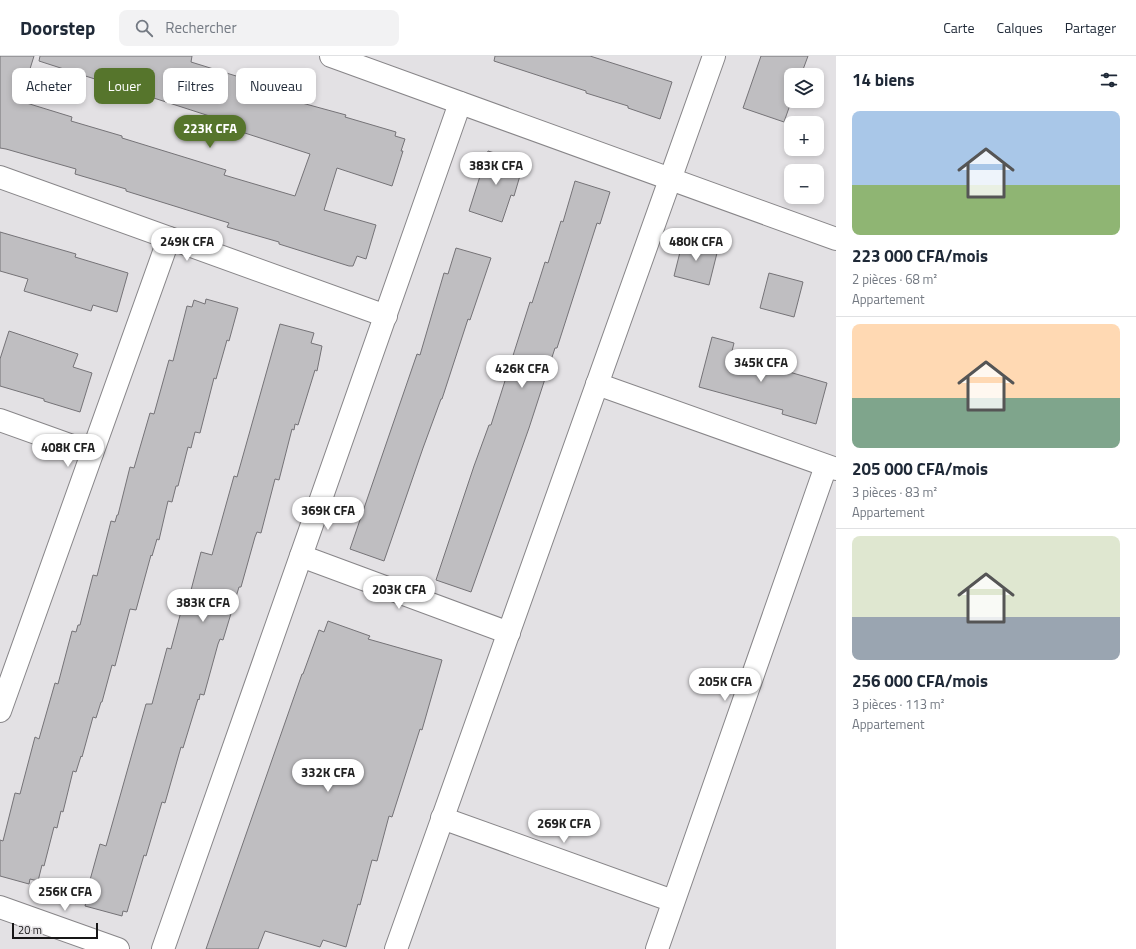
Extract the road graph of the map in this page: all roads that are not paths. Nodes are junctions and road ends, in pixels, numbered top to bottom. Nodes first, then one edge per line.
1 (331, 56) edge
2 (714, 56) edge
3 (460, 103) junction
4 (0, 177) edge
5 (670, 178) junction
6 (168, 238) junction
7 (836, 239) edge
8 (386, 316) junction
9 (597, 384) junction
10 (0, 420) edge
11 (92, 453) junction
12 (831, 468) edge
13 (301, 556) junction
14 (508, 633) junction
15 (6, 676) edge
16 (0, 711) edge
17 (442, 818) junction
18 (673, 901) junction
19 (0, 906) edge
20 (118, 949) edge
21 (163, 949) edge
22 (396, 949) edge
23 (656, 949) edge

1 - 3 street
2 - 5 street
3 - 5 street
3 - 8 street
4 - 6 street
5 - 7 street
5 - 9 street
6 - 8 street
6 - 11 street
8 - 13 street
9 - 12 street
9 - 14 street
10 - 11 street
11 - 15 street
12 - 18 street
13 - 14 street
13 - 21 street
14 - 17 street
15 - 16 street
17 - 18 street
17 - 22 street
18 - 23 street
19 - 20 street

